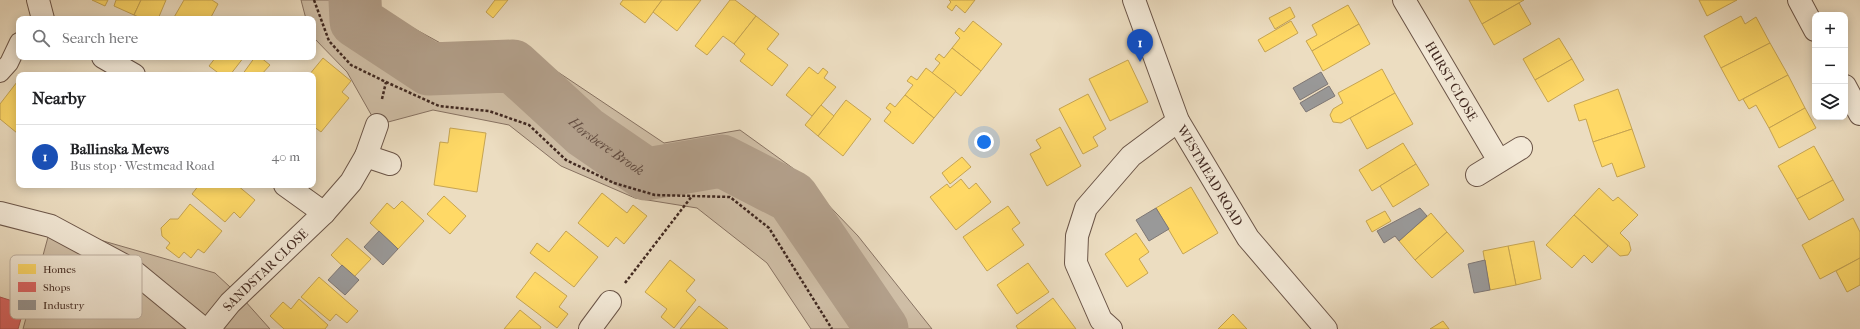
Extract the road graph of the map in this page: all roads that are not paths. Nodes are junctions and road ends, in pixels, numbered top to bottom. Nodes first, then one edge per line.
1 (38, 0) edge
2 (1134, 0) edge
3 (1404, 0) edge
4 (1799, 0) edge
5 (42, 16) edge
6 (1812, 24) edge
7 (16, 48) edge
8 (108, 60) edge
9 (129, 72) edge
10 (0, 73) edge
11 (1848, 92) edge
12 (1860, 114) edge
13 (1178, 121) junction
14 (377, 125) dead end
15 (1522, 148) dead end
16 (366, 156) junction
17 (1499, 161) junction
18 (390, 164) dead end
19 (1477, 175) dead end
20 (289, 188) edge
21 (0, 213) edge
22 (324, 213) junction
23 (105, 255) edge
24 (142, 278) edge
25 (610, 302) road end
26 (204, 329) edge
27 (209, 329) edge
28 (590, 329) edge
29 (1111, 329) edge
30 (1326, 329) edge

1 - 5 street
2 - 13 street, WESTMEAD ROAD
3 - 17 street, HURST CLOSE
4 - 6 street
7 - 10 lane
8 - 9 street
11 - 12 street
13 - 29 street
13 - 30 street, WESTMEAD ROAD
14 - 16 street, SANDSTAR CLOSE
15 - 17 street
16 - 18 street
16 - 22 street, SANDSTAR CLOSE
17 - 19 street
20 - 22 street
21 - 23 street
22 - 27 street, SANDSTAR CLOSE
24 - 26 street
25 - 28 street

